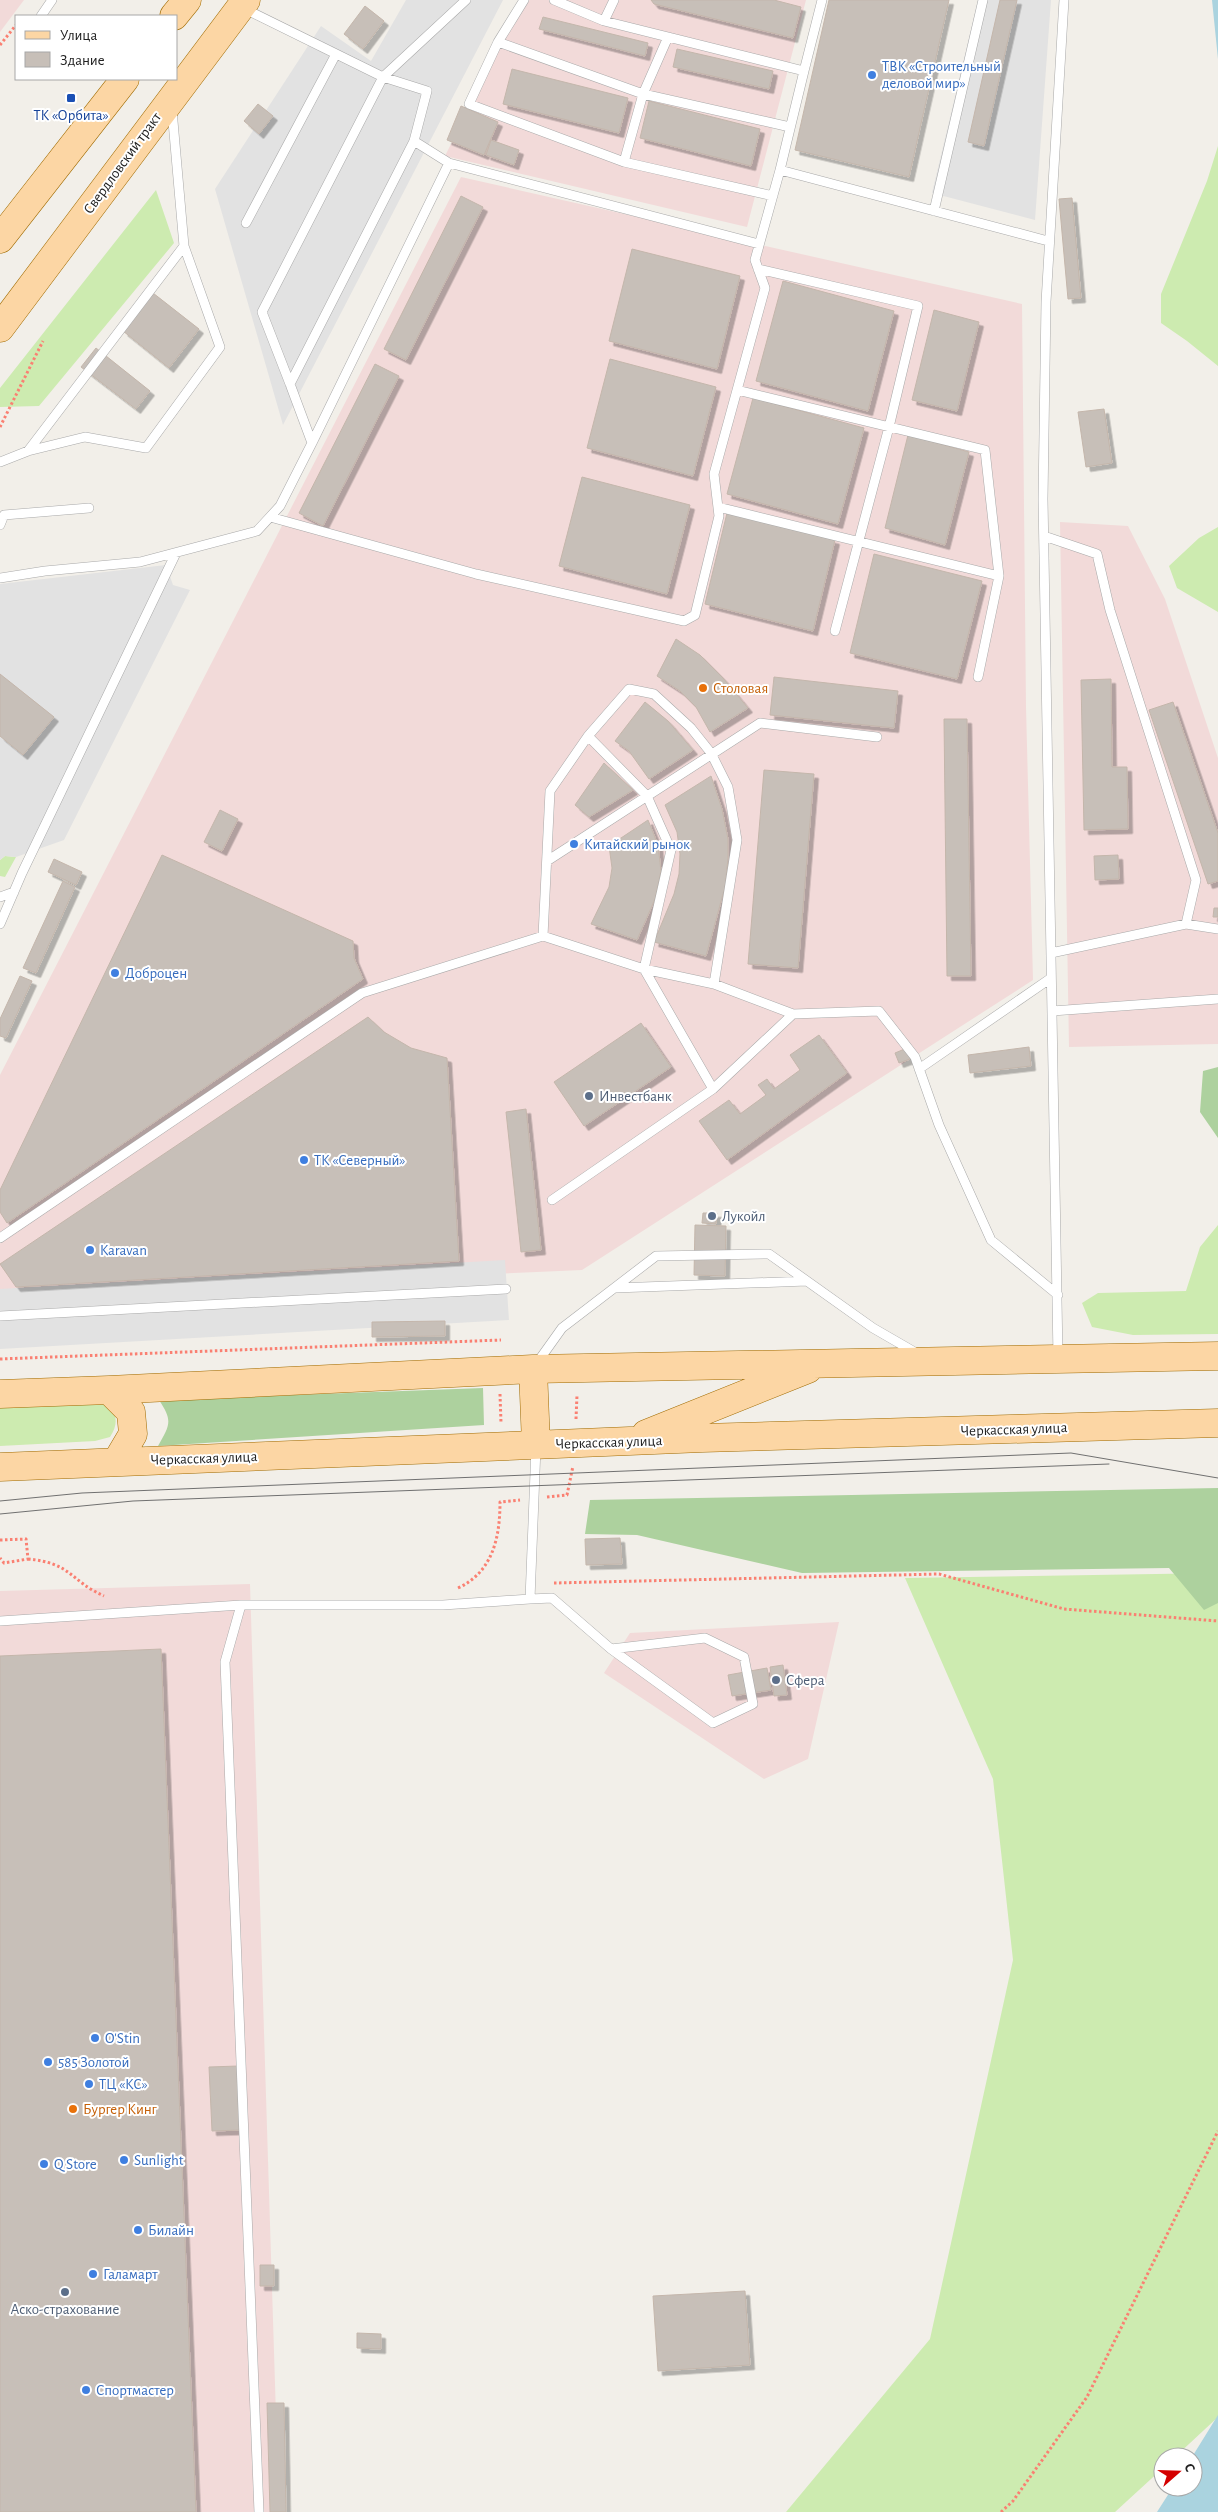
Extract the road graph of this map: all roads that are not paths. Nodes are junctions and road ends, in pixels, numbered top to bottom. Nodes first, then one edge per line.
1 (52, 0) edge
2 (187, 0) edge
3 (466, 0) edge
4 (524, 0) edge
5 (554, 0) edge
6 (614, 0) edge
7 (812, 0) edge
8 (983, 0) edge
9 (1064, 0) edge
10 (822, 1) edge
11 (239, 2) edge
12 (42, 15) edge
13 (175, 15) edge
14 (604, 21) junction
15 (668, 37) junction
16 (498, 42) junction
17 (336, 54) junction
18 (804, 71) junction
19 (383, 77) junction
20 (124, 80) edge
21 (644, 94) junction
22 (170, 98) junction
23 (790, 128) junction
24 (414, 141) junction
25 (624, 162) junction
26 (449, 163) junction
27 (780, 170) junction
28 (773, 196) junction
29 (934, 211) junction
30 (246, 223) dead end
31 (0, 239) edge
32 (1048, 241) junction
33 (759, 244) junction
34 (184, 246) junction
35 (758, 270) junction
36 (0, 328) edge
37 (290, 384) junction
38 (737, 390) junction
39 (889, 427) junction
40 (312, 443) junction
41 (28, 450) junction
42 (0, 462) edge
43 (718, 507) junction
44 (89, 508) dead end
45 (270, 517) junction
46 (0, 525) edge
47 (1044, 536) junction
48 (857, 541) junction
49 (176, 553) junction
50 (999, 576) junction
51 (0, 578) edge
52 (835, 630) dead end
53 (978, 677) dead end
54 (588, 736) junction
55 (877, 737) dead end
56 (712, 753) junction
57 (647, 796) junction
58 (547, 861) junction
59 (14, 892) junction
60 (0, 897) edge
61 (0, 924) edge
62 (1186, 924) junction
63 (1218, 929) edge
64 (543, 936) junction
65 (1050, 954) junction
66 (644, 969) junction
67 (1051, 978) junction
68 (714, 984) junction
69 (1218, 999) edge
70 (1052, 1011) junction
71 (793, 1014) junction
72 (919, 1069) junction
73 (712, 1089) junction
74 (552, 1200) dead end
75 (0, 1238) edge
76 (807, 1281) junction
77 (615, 1288) junction
78 (506, 1289) dead end
79 (1058, 1295) junction
80 (0, 1316) edge
81 (1218, 1356) edge
82 (1058, 1358) junction
83 (929, 1361) junction
84 (822, 1363) junction
85 (533, 1369) junction
86 (109, 1390) junction
87 (0, 1394) edge
88 (1218, 1423) edge
89 (626, 1442) junction
90 (536, 1444) junction
91 (117, 1461) junction
92 (0, 1467) edge
93 (530, 1599) junction
94 (241, 1605) junction
95 (0, 1620) edge
96 (610, 1649) junction
97 (258, 2512) edge

1 - 12 lane
2 - 13 main road
3 - 19 lane
4 - 16 lane
5 - 14 lane
6 - 14 lane
7 - 10 lane
8 - 29 lane
9 - 32 lane
10 - 18 lane
11 - 17 lane
11 - 22 main road, Свердловский тракт
14 - 15 lane
15 - 18 lane
15 - 21 lane
16 - 21 lane
16 - 25 lane
17 - 19 lane
17 - 30 lane
18 - 23 lane
19 - 24 lane
19 - 37 lane
20 - 31 main road
21 - 23 lane
21 - 25 lane
22 - 34 lane
22 - 36 main road, Свердловский тракт
23 - 27 lane
24 - 26 lane
24 - 37 lane
25 - 28 lane
26 - 33 lane
26 - 40 lane
27 - 28 lane
27 - 29 lane
28 - 33 lane
29 - 32 lane
32 - 47 lane
33 - 35 lane
34 - 41 lane
34 - 41 lane
35 - 38 lane
35 - 39 lane
37 - 40 lane
38 - 39 lane
38 - 43 lane
39 - 48 lane
39 - 50 lane
40 - 45 lane
41 - 42 lane
43 - 45 lane
43 - 48 lane
44 - 46 lane
45 - 49 lane
47 - 62 lane
47 - 65 lane
48 - 50 lane
48 - 52 lane
49 - 51 lane
49 - 59 lane
50 - 53 lane
54 - 56 lane
54 - 57 lane
54 - 58 lane
55 - 56 lane
56 - 57 lane
56 - 68 lane
57 - 58 lane
57 - 66 lane
58 - 64 lane
59 - 60 lane
59 - 61 lane
62 - 63 lane
62 - 65 lane
64 - 66 lane
64 - 75 lane
65 - 67 lane
66 - 68 lane
66 - 73 lane
67 - 70 lane
67 - 72 lane
68 - 71 lane
69 - 70 lane
70 - 79 lane
71 - 72 lane
71 - 73 lane
72 - 79 lane
73 - 74 lane
76 - 77 lane
76 - 77 lane
76 - 83 lane
77 - 85 lane
78 - 80 lane
79 - 82 lane
81 - 82 main road
82 - 83 main road
83 - 84 main road
84 - 85 main road
84 - 89 main road
85 - 86 main road
85 - 90 main road
86 - 87 main road
86 - 91 main road
88 - 89 main road, Черкасская улица
89 - 90 main road, Черкасская улица
90 - 91 main road, Черкасская улица
90 - 93 lane
91 - 92 main road, Черкасская улица
93 - 94 lane
93 - 96 lane
94 - 95 lane
94 - 97 lane
96 - 96 lane

